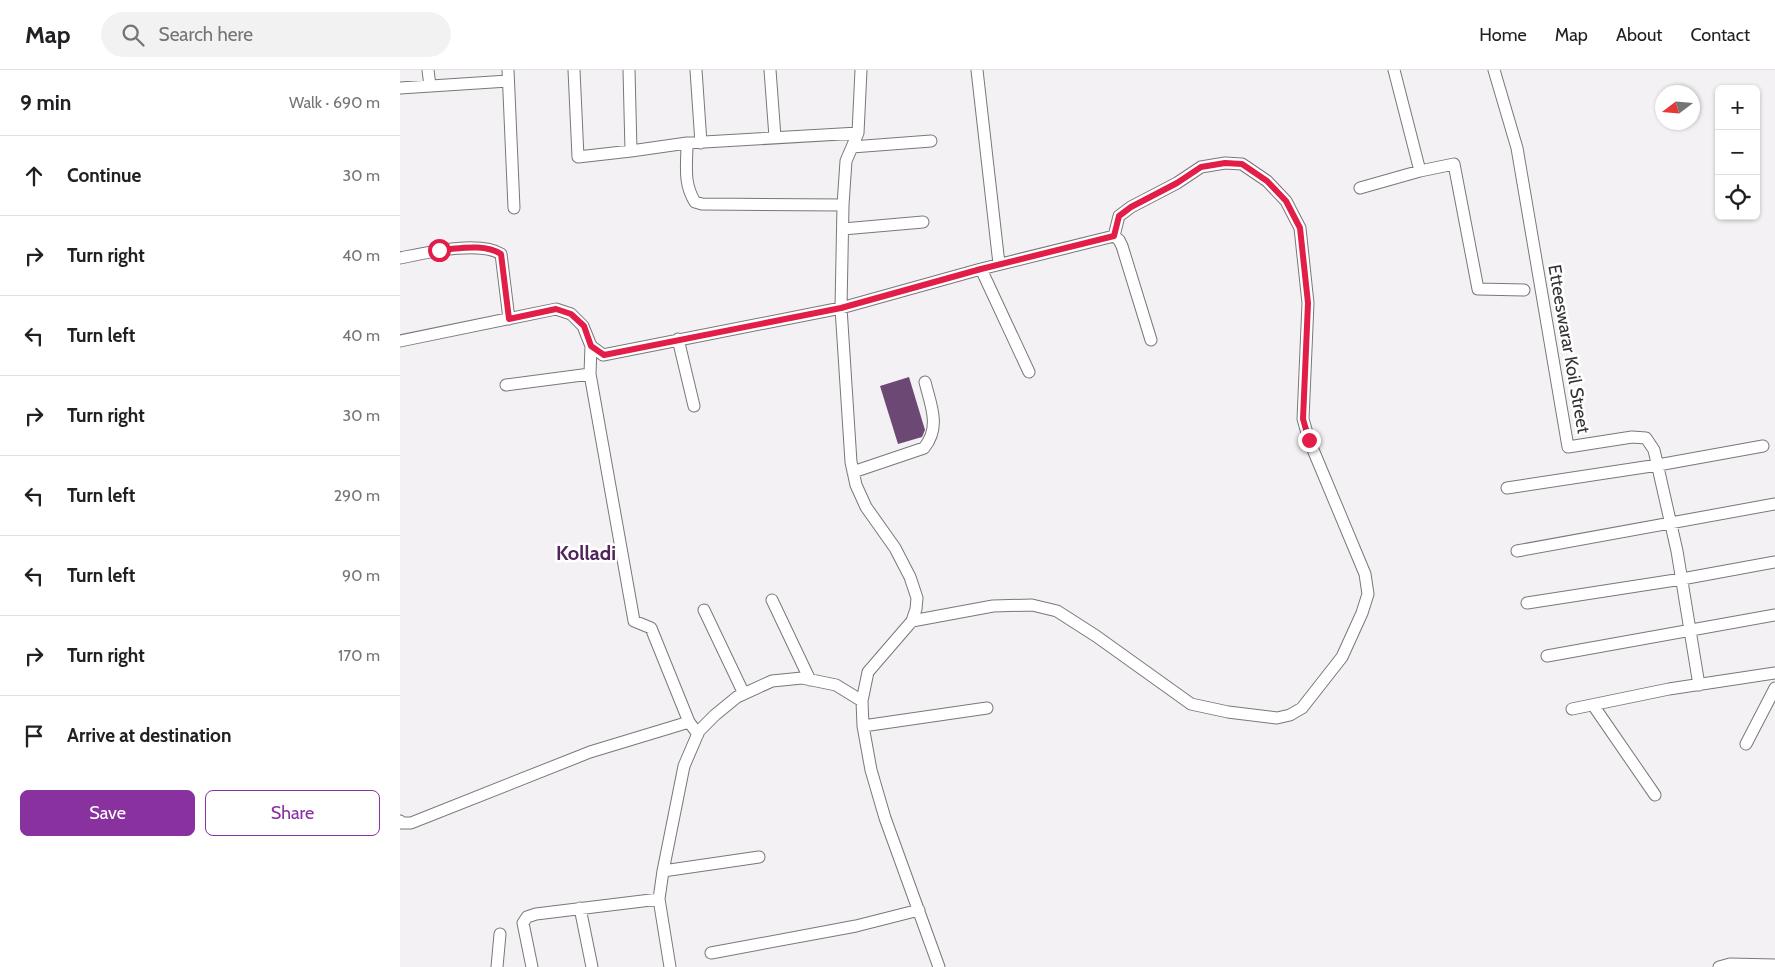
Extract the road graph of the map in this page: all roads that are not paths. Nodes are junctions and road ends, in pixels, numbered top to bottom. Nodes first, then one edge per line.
1 (428, 70) edge
2 (574, 70) edge
3 (628, 70) edge
4 (696, 70) edge
5 (770, 70) edge
6 (861, 70) edge
7 (977, 70) edge
8 (1394, 70) edge
9 (1494, 70) edge
10 (508, 75) edge
11 (430, 86) junction
12 (400, 88) edge
13 (858, 133) junction
14 (775, 137) junction
15 (931, 141) dead end
16 (701, 143) junction
17 (687, 144) junction
18 (852, 147) junction
19 (631, 150) junction
20 (1420, 171) junction
21 (1360, 188) dead end
22 (843, 204) junction
23 (514, 208) dead end
24 (923, 222) dead end
25 (843, 229) junction
26 (1114, 236) junction
27 (400, 258) edge
28 (999, 264) junction
29 (981, 269) junction
30 (1524, 290) dead end
31 (841, 308) junction
32 (509, 319) junction
33 (678, 339) junction
34 (1151, 340) dead end
35 (400, 341) edge
36 (591, 345) junction
37 (1029, 372) dead end
38 (590, 374) junction
39 (925, 382) dead end
40 (506, 385) dead end
41 (694, 406) dead end
42 (1763, 446) dead end
43 (1658, 465) junction
44 (853, 472) junction
45 (1507, 488) dead end
46 (1775, 504) edge
47 (1671, 523) junction
48 (1517, 552) dead end
49 (1775, 562) edge
50 (1682, 579) junction
51 (772, 600) dead end
52 (1526, 603) dead end
53 (704, 610) dead end
54 (1775, 616) edge
55 (912, 621) junction
56 (1690, 630) junction
57 (1547, 656) dead end
58 (1775, 673) edge
59 (810, 680) junction
60 (1700, 685) junction
61 (1775, 688) edge
62 (744, 694) junction
63 (862, 701) junction
64 (1593, 704) junction
65 (988, 708) dead end
66 (1572, 709) dead end
67 (689, 722) junction
68 (863, 726) junction
69 (698, 734) junction
70 (1746, 744) dead end
71 (1655, 795) dead end
72 (400, 821) edge
73 (759, 857) dead end
74 (663, 871) junction
75 (659, 899) junction
76 (580, 908) junction
77 (919, 910) junction
78 (500, 934) dead end
79 (711, 953) dead end
80 (1775, 965) edge
81 (497, 967) edge
82 (532, 967) edge
83 (592, 967) edge
84 (670, 967) edge
85 (939, 967) edge
86 (1718, 967) edge

1 - 11 street
2 - 19 street
3 - 19 street
4 - 16 street
5 - 14 street
6 - 13 street
7 - 28 street
8 - 20 street
9 - 43 street, Etteeswarar Koil Street
10 - 11 street
10 - 23 street
11 - 12 street
13 - 14 street
13 - 18 street
14 - 16 street
15 - 18 street
16 - 17 street
17 - 19 street
17 - 22 street
18 - 22 street
20 - 21 street
20 - 30 street
22 - 25 street
24 - 25 street
25 - 31 street
26 - 28 street
26 - 34 street
26 - 55 street
27 - 32 street
28 - 29 street
29 - 31 street
29 - 37 street
31 - 33 street
31 - 44 street
32 - 35 street
32 - 36 street
33 - 36 street
33 - 41 street
36 - 38 street
38 - 40 street
38 - 67 street
39 - 44 street
42 - 43 street
43 - 45 street
43 - 47 street, Etteeswarar Koil Street
44 - 55 street
46 - 47 street
47 - 48 street
47 - 50 street, Etteeswarar Koil Street
49 - 50 street
50 - 52 street
50 - 56 street, Etteeswarar Koil Street
51 - 59 street
53 - 62 street
54 - 56 street
55 - 63 street
56 - 57 street
56 - 60 street, Etteeswarar Koil Street
58 - 60 street
59 - 62 street
59 - 63 street
60 - 64 street
61 - 70 street
62 - 69 street
63 - 68 street
64 - 66 street
64 - 71 street
65 - 68 street
67 - 69 street
67 - 72 street
68 - 77 street
69 - 74 street
73 - 74 street
74 - 75 street
75 - 76 street
75 - 84 street
76 - 82 street
76 - 83 street
77 - 79 street
77 - 85 street
78 - 81 street
80 - 86 street

